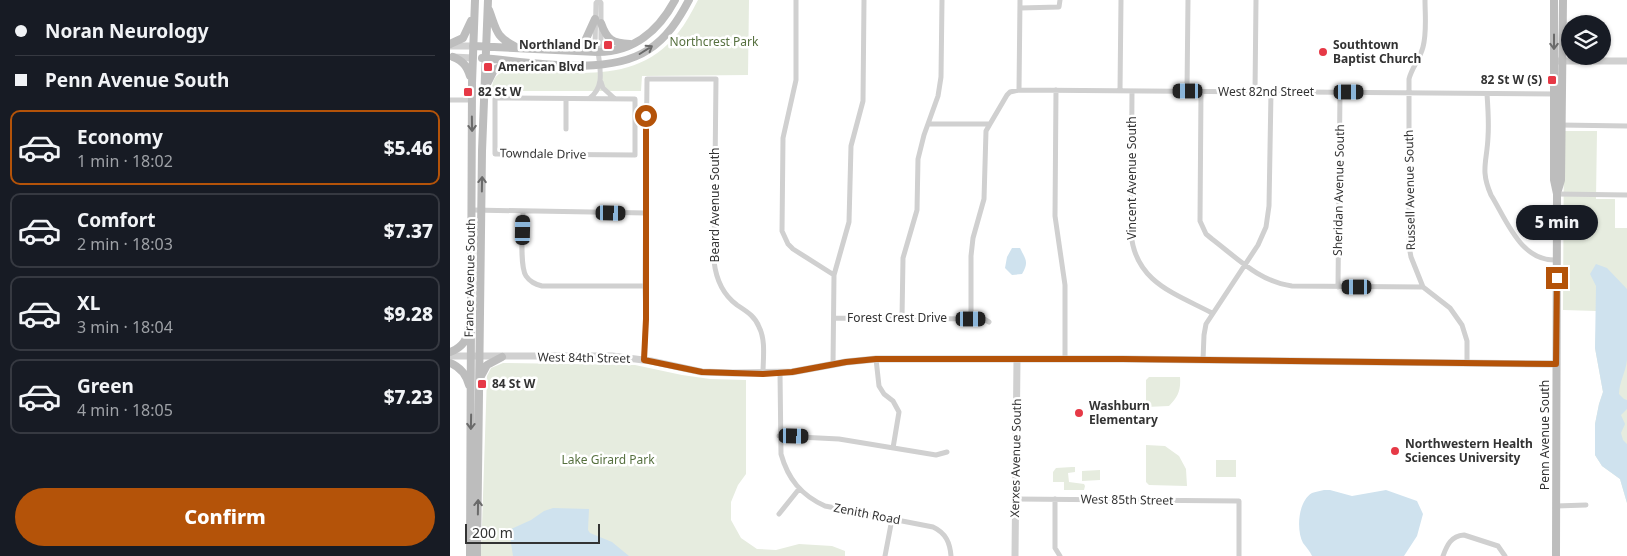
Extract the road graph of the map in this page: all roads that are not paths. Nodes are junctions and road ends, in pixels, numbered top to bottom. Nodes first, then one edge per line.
1 (599, 0) edge
2 (675, 0) edge
3 (689, 0) edge
4 (796, 0) edge
5 (864, 0) edge
6 (942, 0) edge
7 (1020, 0) edge
8 (1060, 0) edge
9 (1121, 0) edge
10 (1188, 0) edge
11 (1256, 0) edge
12 (1425, 0) edge
13 (1554, 0) edge
14 (1563, 0) edge
15 (475, 3) edge
16 (488, 4) edge
17 (1020, 8) junction
18 (1563, 15) edge
19 (598, 21) junction
20 (632, 44) junction
21 (450, 45) edge
22 (473, 46) junction
23 (486, 47) junction
24 (520, 49) junction
25 (566, 51) junction
26 (598, 51) junction
27 (451, 57) edge
28 (473, 58) junction
29 (485, 59) junction
30 (1554, 60) junction
31 (1561, 61) edge
32 (1611, 61) edge
33 (1627, 61) edge
34 (510, 62) junction
35 (600, 65) junction
36 (1562, 65) edge
37 (601, 82) junction
38 (472, 83) junction
39 (484, 90) junction
40 (1019, 90) junction
41 (1056, 90) junction
42 (1120, 91) junction
43 (1132, 91) junction
44 (1188, 91) junction
45 (1201, 92) junction
46 (1255, 92) junction
47 (1270, 92) junction
48 (1340, 92) junction
49 (1410, 93) junction
50 (1487, 94) junction
51 (1553, 94) junction
52 (1562, 94) junction
53 (566, 98) junction
54 (589, 98) junction
55 (614, 98) junction
56 (450, 100) edge
57 (472, 100) junction
58 (928, 124) junction
59 (990, 124) junction
60 (1558, 125) junction
61 (1627, 126) edge
62 (566, 129) dead end
63 (1557, 194) junction
64 (1627, 195) edge
65 (472, 210) junction
66 (482, 210) junction
67 (523, 212) junction
68 (646, 213) junction
69 (1557, 260) junction
70 (1245, 264) junction
71 (834, 275) junction
72 (645, 286) junction
73 (1338, 287) junction
74 (1423, 287) junction
75 (472, 289) junction
76 (1212, 314) junction
77 (834, 318) junction
78 (902, 318) junction
79 (971, 319) junction
80 (989, 322) dead end
81 (450, 352) edge
82 (450, 356) edge
83 (472, 356) junction
84 (480, 356) junction
85 (502, 357) junction
86 (876, 359) junction
87 (1017, 359) junction
88 (1065, 359) junction
89 (644, 360) junction
90 (1203, 360) junction
91 (450, 363) edge
92 (1467, 363) junction
93 (1556, 364) junction
94 (833, 365) junction
95 (780, 373) junction
96 (763, 374) junction
97 (480, 377) junction
98 (471, 392) junction
99 (779, 436) junction
100 (893, 448) junction
101 (470, 452) junction
102 (947, 452) dead end
103 (479, 486) junction
104 (799, 489) junction
105 (1016, 499) junction
106 (1055, 499) junction
107 (1586, 505) dead end
108 (1556, 506) junction
109 (779, 514) dead end
110 (892, 519) junction
111 (468, 556) edge
112 (477, 556) edge
113 (885, 556) edge
114 (951, 556) edge
115 (1015, 556) edge
116 (1060, 556) edge
117 (1239, 556) edge
118 (1443, 556) edge
119 (1504, 556) edge
120 (1556, 556) edge

1 - 19 street
2 - 20 main road
35 -> 3 main road
4 - 71 street
5 - 71 street
6 - 58 street
7 - 17 street
8 - 17 street
9 - 42 street
10 - 44 street
11 - 46 street
12 - 49 street, Russell Avenue South
13 -> 30 main road, Penn Avenue South
14 - 18 main road, Penn Avenue South
15 - 21 main road
15 - 22 main road, France Avenue South
16 - 23 main road, France Avenue South
16 - 24 main road
17 - 40 street
19 - 20 main road
19 - 25 main road
19 - 26 street
20 - 26 main road
21 - 22 street
22 - 23 main road
22 - 28 main road, France Avenue South
23 - 24 main road
23 - 29 main road, France Avenue South
24 - 25 main road
25 - 26 main road
26 - 35 street
27 - 28 street
27 - 38 main road
28 - 29 main road
28 - 38 main road, France Avenue South
29 - 34 main road
29 - 39 main road, France Avenue South
30 - 31 street
30 - 51 main road, Penn Avenue South
32 - 33 street
34 - 35 main road
34 - 39 main road
35 - 37 street
36 - 52 main road, Penn Avenue South
37 - 54 street
37 - 55 street
38 - 57 main road, France Avenue South
66 -> 39 main road, France Avenue South
40 - 41 street, West 82nd Street
40 - 59 street
41 - 42 street, West 82nd Street
41 - 88 street
42 - 43 street, West 82nd Street
43 - 44 street, West 82nd Street
43 - 76 street, Vincent Avenue South
44 - 45 street, West 82nd Street
45 - 46 street, West 82nd Street
45 - 70 street
46 - 47 street, West 82nd Street
47 - 48 street, West 82nd Street
47 - 70 street
48 - 49 street, West 82nd Street
48 - 73 street, Sheridan Avenue South
49 - 50 street, West 82nd Street
49 - 74 street, Russell Avenue South
50 - 51 street, West 82nd Street
50 - 69 street
51 - 52 street, West 82nd Street
51 - 60 main road, Penn Avenue South
52 - 60 main road, Penn Avenue South
53 - 54 street, Towndale Drive
53 - 55 street, Towndale Drive
53 - 62 street
54 - 55 street, Towndale Drive
56 - 57 street
57 -> 65 main road, France Avenue South
58 - 59 street
58 - 78 street
59 - 79 street
60 - 61 street
60 - 63 main road, Penn Avenue South
63 - 64 street
63 - 69 main road, Penn Avenue South
65 - 66 street
65 - 75 main road, France Avenue South
66 - 67 street
66 - 84 main road, France Avenue South
67 - 68 street
67 - 72 street
68 - 72 street
68 - 96 street, Beard Avenue South
69 - 93 main road, Penn Avenue South
70 - 73 street
70 - 76 street
71 - 77 street
72 - 89 street
73 - 74 street
74 - 92 street, Russell Avenue South
75 - 81 main road
75 - 83 main road, France Avenue South
76 - 90 street
77 - 78 street, Forest Crest Drive
77 - 94 street
78 - 79 street, Forest Crest Drive
79 - 80 street, Forest Crest Drive
82 - 83 street, West 84th Street
83 - 84 street, West 84th Street
83 - 98 main road, France Avenue South
84 - 85 street, West 84th Street
84 - 97 main road, France Avenue South
85 - 89 street, West 84th Street
85 - 97 main road
86 - 87 street, West 84th Street
86 - 94 street, West 84th Street
86 - 100 street
87 - 88 street, West 84th Street
87 - 105 street, Xerxes Avenue South
88 - 90 street, West 84th Street
89 - 96 street, West 84th Street
90 - 92 street, West 84th Street
91 - 98 main road
92 - 93 street, West 84th Street
93 - 108 main road, Penn Avenue South
94 - 95 street, West 84th Street
95 - 96 street, West 84th Street
95 - 99 street, Zenith Road
97 - 103 main road, France Avenue South
98 -> 101 main road, France Avenue South
99 - 100 street
99 - 104 street, Zenith Road
100 - 102 street
101 - 103 main road
101 - 111 main road, France Avenue South
112 -> 103 main road, France Avenue South
104 - 109 street
104 - 110 street, Zenith Road
105 - 106 street, West 85th Street
105 - 115 street, Xerxes Avenue South
106 - 116 street
106 - 117 street, West 85th Street
107 - 108 street
108 - 120 main road, Penn Avenue South
110 - 113 street
110 - 114 street, Zenith Road
118 - 119 street

